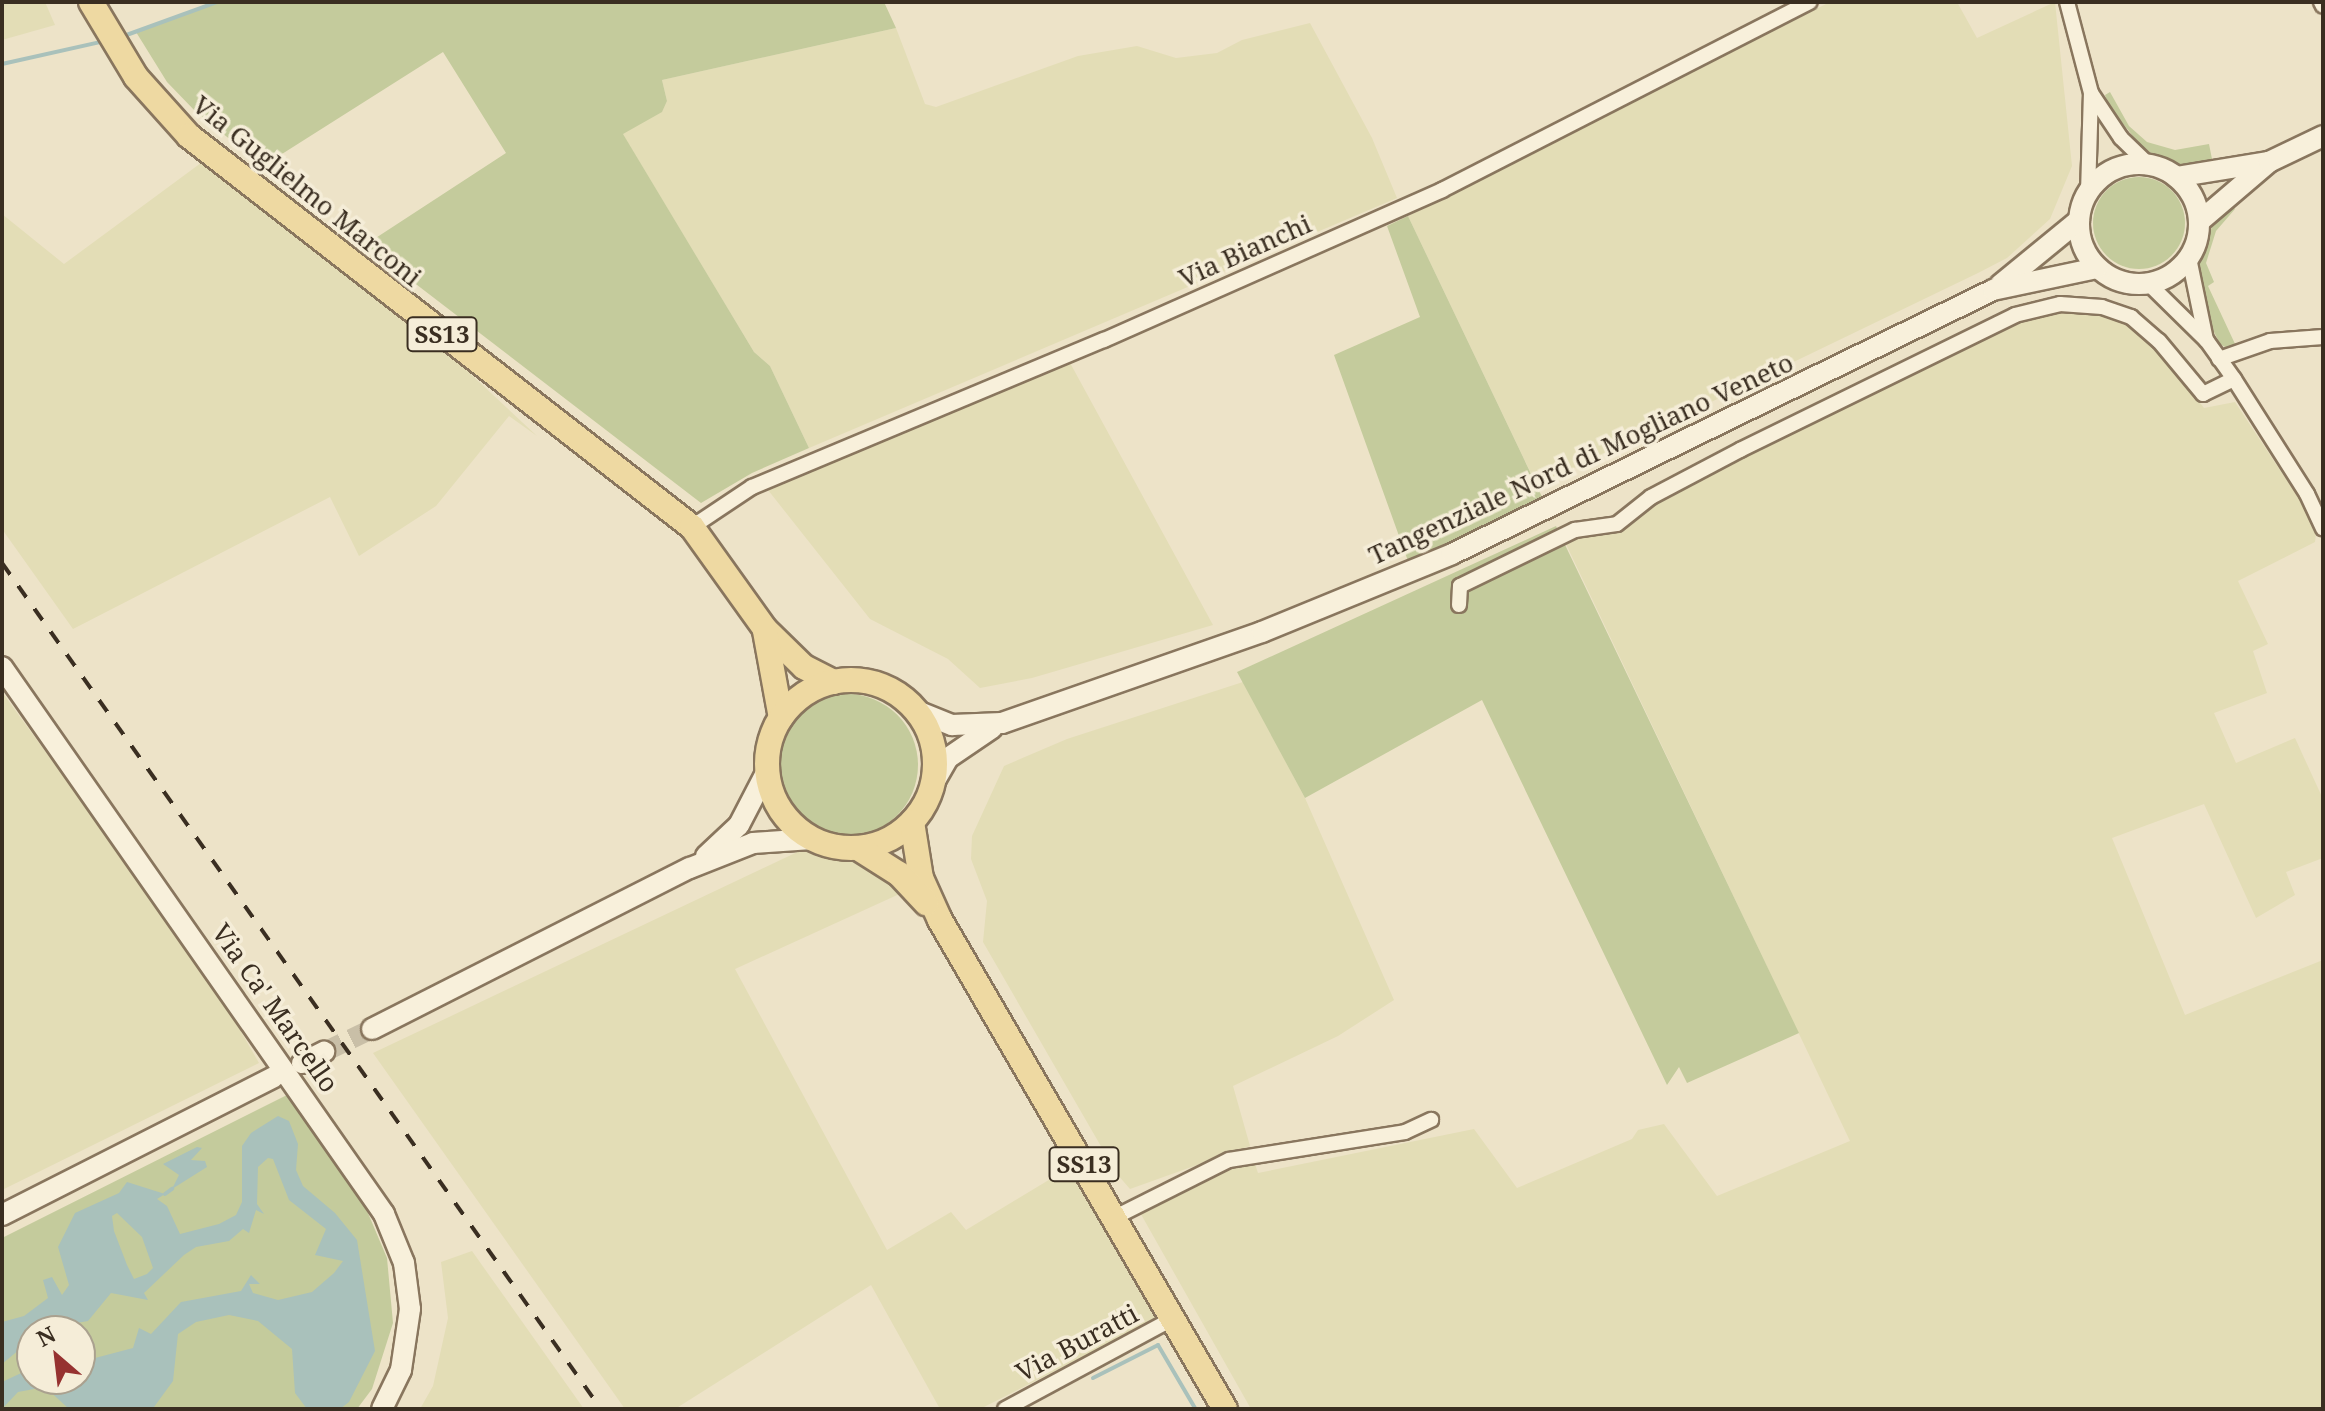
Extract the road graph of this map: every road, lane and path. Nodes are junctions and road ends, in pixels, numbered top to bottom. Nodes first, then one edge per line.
1 (91, 2) edge
2 (1810, 2) edge
3 (2067, 2) edge
4 (2091, 93) junction
5 (2323, 136) edge
6 (2269, 162) junction
7 (2149, 165) junction
8 (2176, 177) junction
9 (2088, 193) junction
10 (2079, 220) junction
11 (2200, 221) junction
12 (2189, 258) junction
13 (2097, 268) junction
14 (2149, 284) junction
15 (1993, 290) junction
16 (2323, 337) edge
17 (2207, 341) junction
18 (2219, 359) junction
19 (2234, 379) junction
20 (692, 527) junction
21 (2323, 529) edge
22 (1459, 605) dead end
23 (765, 629) junction
24 (2, 667) edge
25 (833, 682) junction
26 (917, 711) junction
27 (781, 718) junction
28 (1002, 723) junction
29 (767, 771) junction
30 (933, 784) junction
31 (912, 822) junction
32 (812, 839) junction
33 (858, 848) junction
34 (690, 868) junction
35 (940, 920) junction
36 (372, 1029) tunnel mouth
37 (324, 1052) tunnel mouth
38 (302, 1063) dead end
39 (274, 1077) dead end
40 (1431, 1120) dead end
41 (2, 1215) edge
42 (1115, 1217) junction
43 (1172, 1319) junction
44 (1221, 1408) edge
45 (382, 1409) edge
46 (1005, 1409) edge

1 - 20 main road, Via Guglielmo Marconi / SS13
2 - 20 street, Via Bianchi
3 - 4 street
4 - 7 street
4 - 9 street
5 - 6 main road
6 - 8 main road
6 - 11 main road
7 - 8 main road
7 - 9 main road
8 - 11 main road
9 - 10 main road
10 - 13 main road
10 - 15 main road
11 - 12 main road
12 - 14 main road
12 - 17 street
13 - 14 main road
13 - 15 main road
14 - 17 street
15 - 28 main road, Tangenziale Nord di Mogliano Veneto
16 - 18 street
17 - 18 street
18 - 19 street
19 - 21 street
19 - 22 street
20 - 23 main road, Via Guglielmo Marconi / SS13
23 - 25 main road, Via Guglielmo Marconi / SS13
23 - 27 main road, Via Guglielmo Marconi / SS13
24 - 45 main road, Via Ca' Marcello
25 - 26 main road, Via Guglielmo Marconi / SS13
25 - 27 main road, Via Guglielmo Marconi / SS13
26 - 28 main road, Tangenziale Nord di Mogliano Veneto
26 - 30 main road
27 - 29 main road, Via Guglielmo Marconi / SS13
28 - 30 main road, Tangenziale Nord di Mogliano Veneto
29 - 32 main road
29 - 34 main road
30 - 31 main road
31 - 33 main road
31 - 35 main road, SS13
32 - 33 main road, SS13
32 - 34 main road
33 - 35 main road, SS13
34 - 36 main road
35 - 42 main road, SS13
37 - 38 main road
39 - 41 main road, Via Ca' Marcello
40 - 42 street
42 - 43 main road, SS13
43 - 44 main road, SS13
43 - 46 street, Via Buratti

